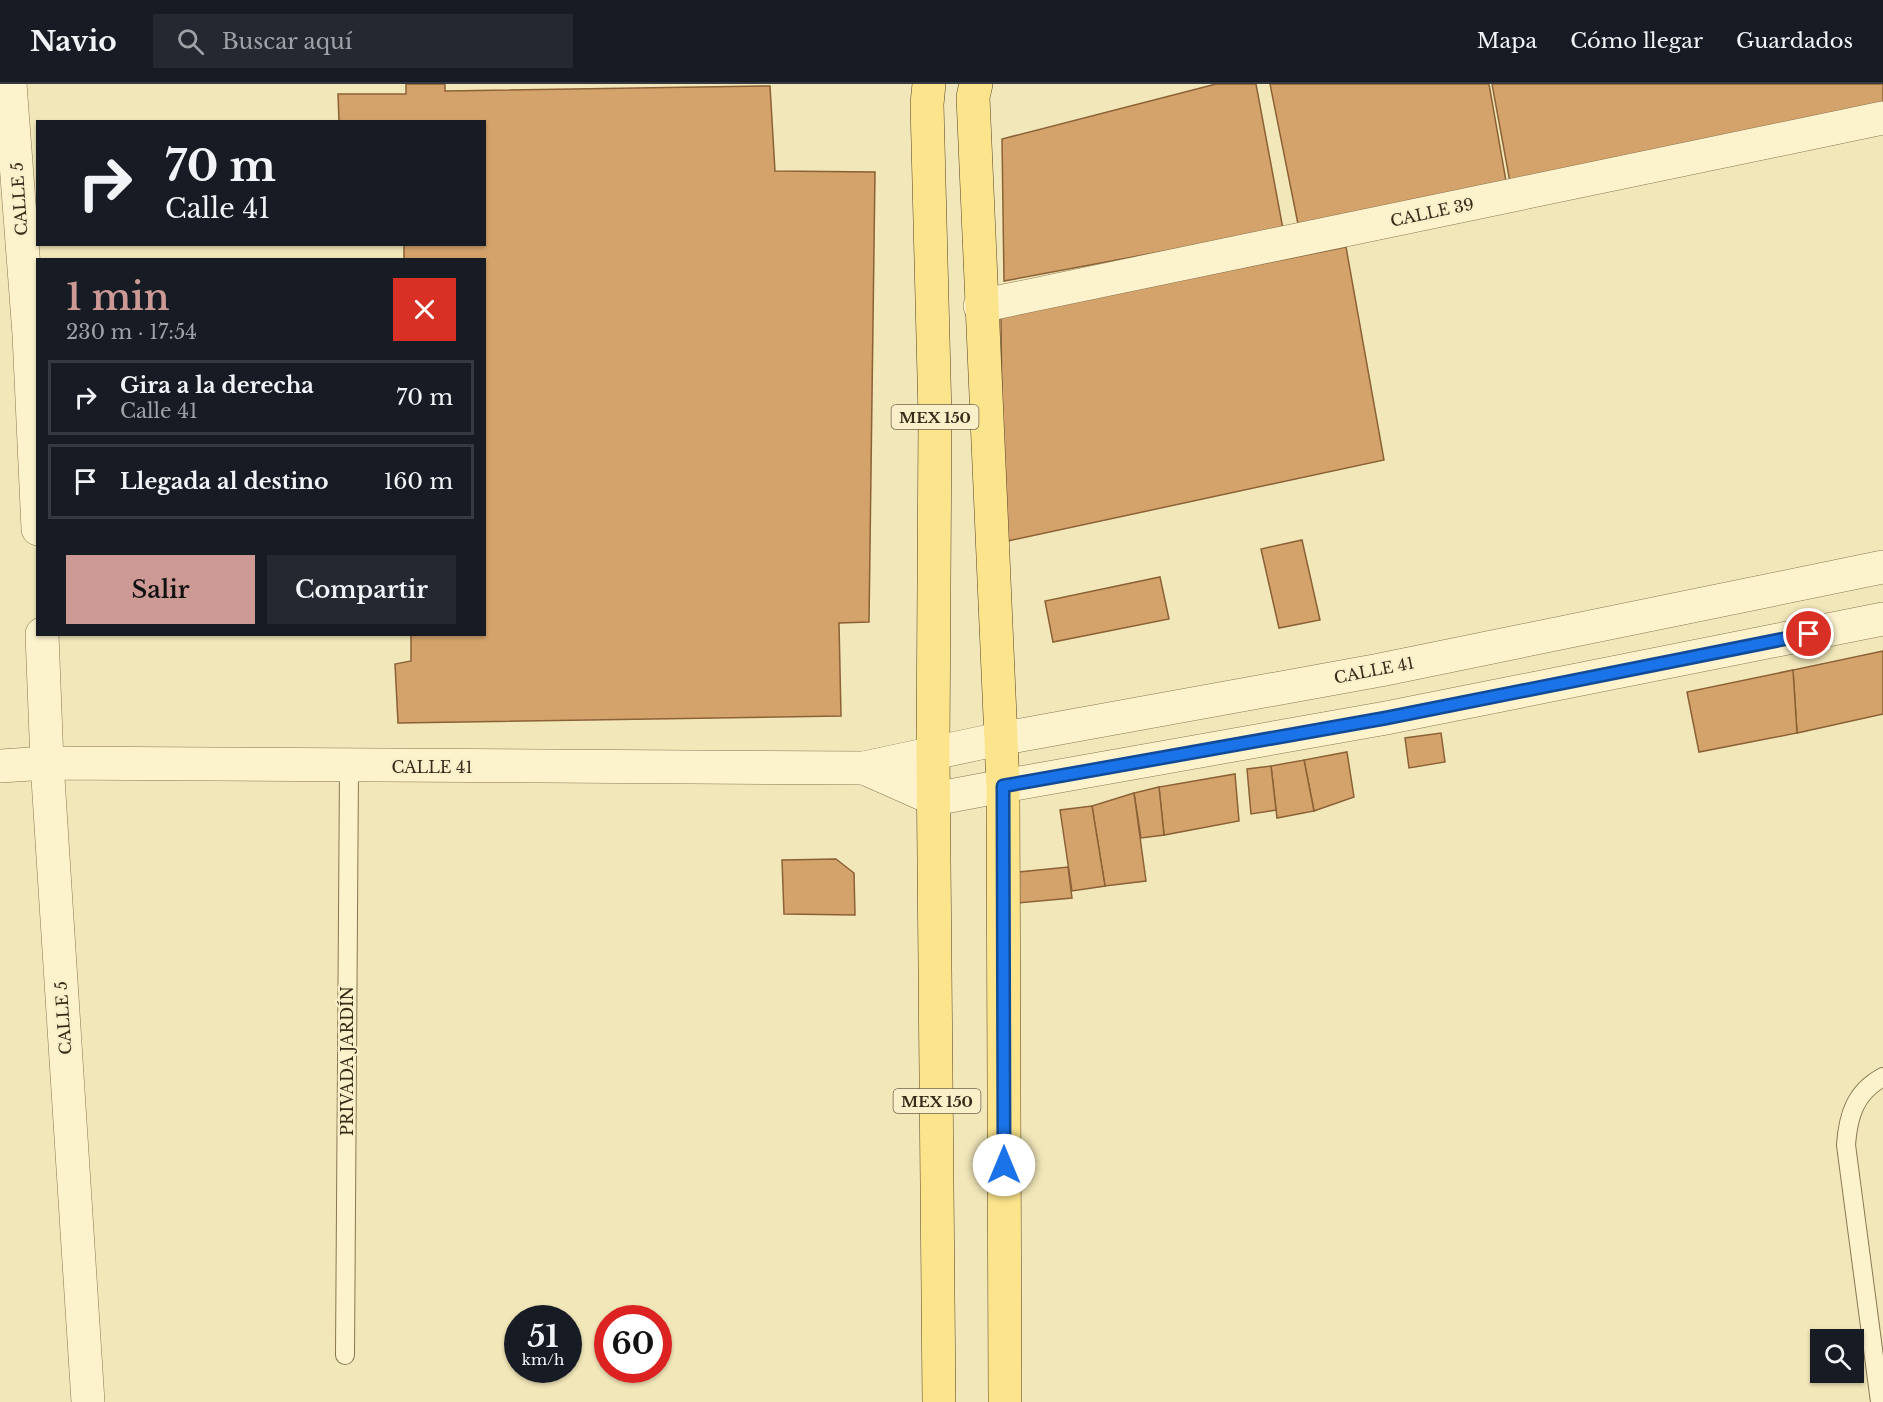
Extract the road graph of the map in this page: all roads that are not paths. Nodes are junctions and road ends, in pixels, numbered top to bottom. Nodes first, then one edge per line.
1 (10, 84) edge
2 (974, 91) edge
3 (928, 94) edge
4 (1883, 118) edge
5 (980, 306) junction
6 (935, 416) junction
7 (986, 418) junction
8 (36, 486) edge
9 (1883, 567) edge
10 (1847, 576) junction
11 (1869, 622) edge
12 (42, 636) edge
13 (1380, 670) junction
14 (1386, 718) junction
15 (999, 739) junction
16 (933, 751) junction
17 (47, 764) junction
18 (0, 766) edge
19 (349, 767) junction
20 (864, 768) junction
21 (1003, 786) junction
22 (934, 799) junction
23 (1883, 1077) edge
24 (345, 1355) dead end
25 (88, 1402) edge
26 (939, 1402) edge
27 (1005, 1402) edge
28 (1880, 1402) edge

1 - 8 street, CALLE 5
2 - 3 main road
2 - 5 main road, MEX 150
3 - 6 main road, MEX 150
4 - 5 street, CALLE 39
5 - 7 main road, MEX 150
6 - 7 main road
6 - 16 main road, MEX 150
7 - 15 main road, MEX 150
9 - 10 street, CALLE 41
10 - 11 street
10 - 13 street, CALLE 41
11 - 14 street
12 - 17 street, CALLE 5
13 - 14 street
13 - 15 street, CALLE 41
14 - 21 street
15 - 16 street, CALLE 41
15 - 21 main road, MEX 150
16 - 20 street, CALLE 41
16 - 22 main road, MEX 150
17 - 18 street, CALLE 41
17 - 19 street, CALLE 41
17 - 25 street, CALLE 5
19 - 20 street, CALLE 41
19 - 24 lane, PRIVADA JARDÍN
20 - 22 street, CALLE 41
21 - 22 street
21 - 27 main road, MEX 150
22 - 26 main road, MEX 150
23 - 28 lane

